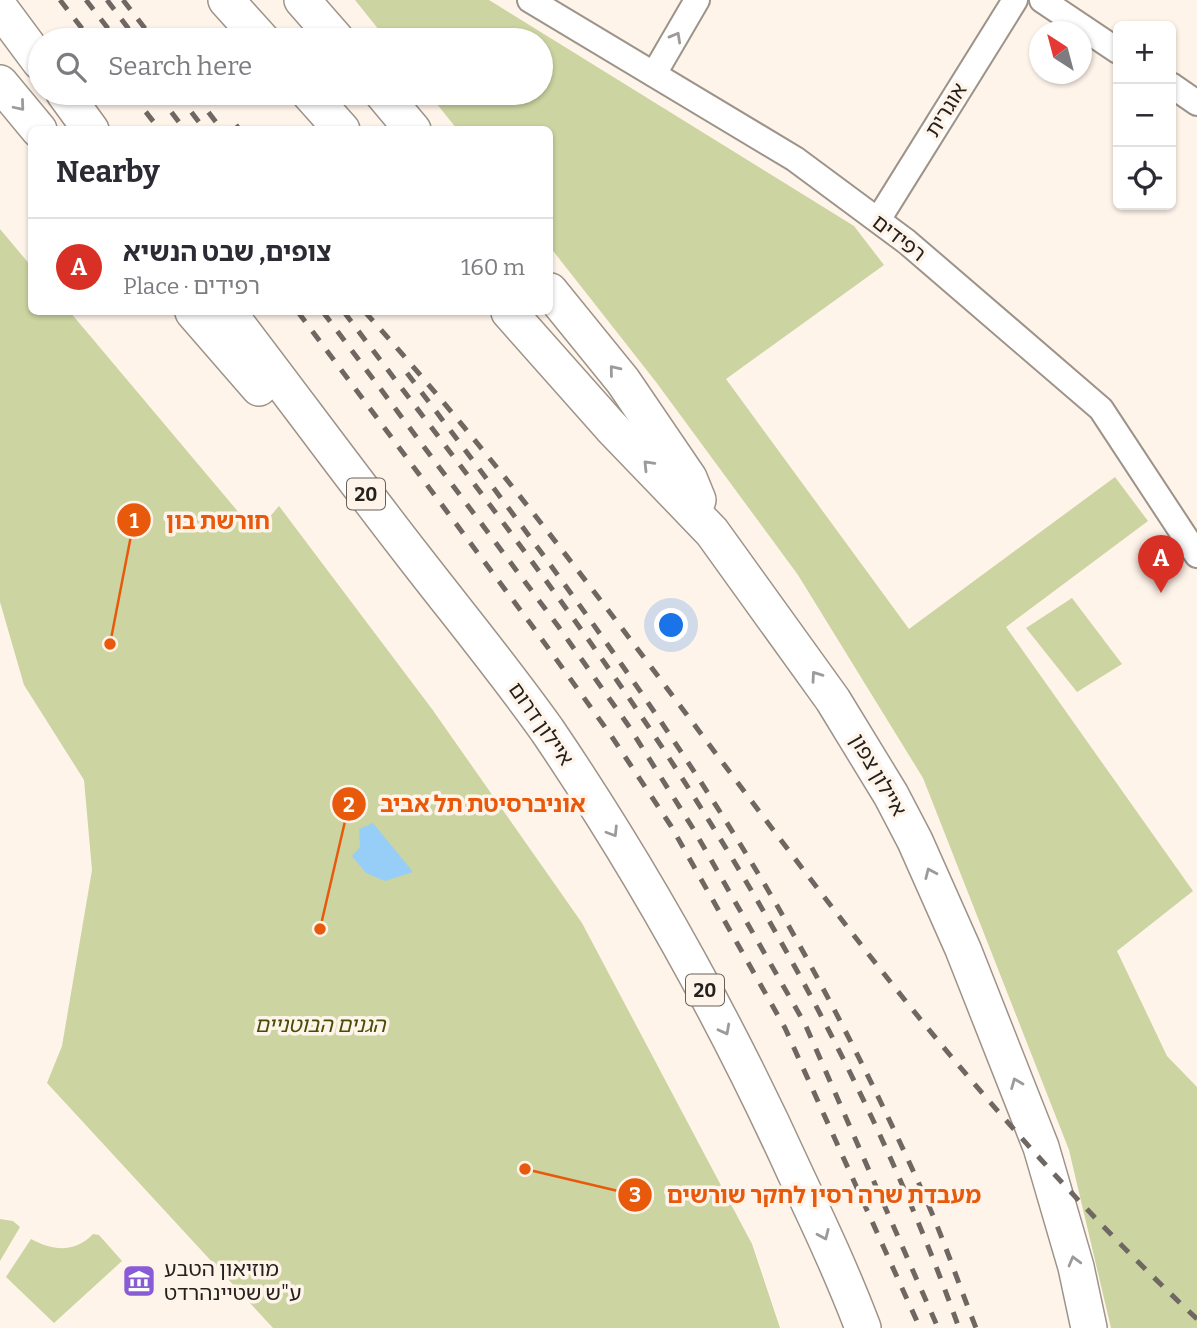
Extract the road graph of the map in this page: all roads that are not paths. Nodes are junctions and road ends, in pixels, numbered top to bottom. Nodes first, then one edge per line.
1 (226, 0) edge
2 (302, 0) edge
3 (530, 0) edge
4 (696, 0) edge
5 (1015, 0) edge
6 (1042, 0) edge
7 (0, 8) edge
8 (251, 28) edge
9 (326, 28) edge
10 (28, 46) edge
11 (1113, 48) edge
12 (654, 74) junction
13 (0, 83) edge
14 (1176, 88) edge
15 (1197, 103) edge
16 (73, 105) edge
17 (320, 105) edge
18 (392, 105) edge
19 (36, 126) edge
20 (88, 126) edge
21 (338, 126) edge
22 (410, 126) edge
23 (878, 220) junction
24 (553, 294) edge
25 (196, 315) edge
26 (230, 315) edge
27 (512, 315) edge
28 (712, 532) junction
29 (1197, 555) edge
30 (506, 674) junction
31 (863, 1328) edge
32 (1089, 1328) edge

1 - 8 highway
2 - 9 highway
3 - 12 street, רפידים
12 -> 4 street
5 - 23 street, אוגרית
6 - 11 street
7 - 10 highway
12 - 23 street, רפידים
13 -> 19 highway
14 - 15 street
16 - 20 highway
17 - 21 highway
18 - 22 highway
23 - 29 street, רפידים
28 -> 24 highway
25 - 30 highway
26 - 30 highway, איילון דרום / 20
28 -> 27 highway, איילון צפון
32 -> 28 highway, איילון צפון
30 -> 31 highway, איילון דרום / 20

